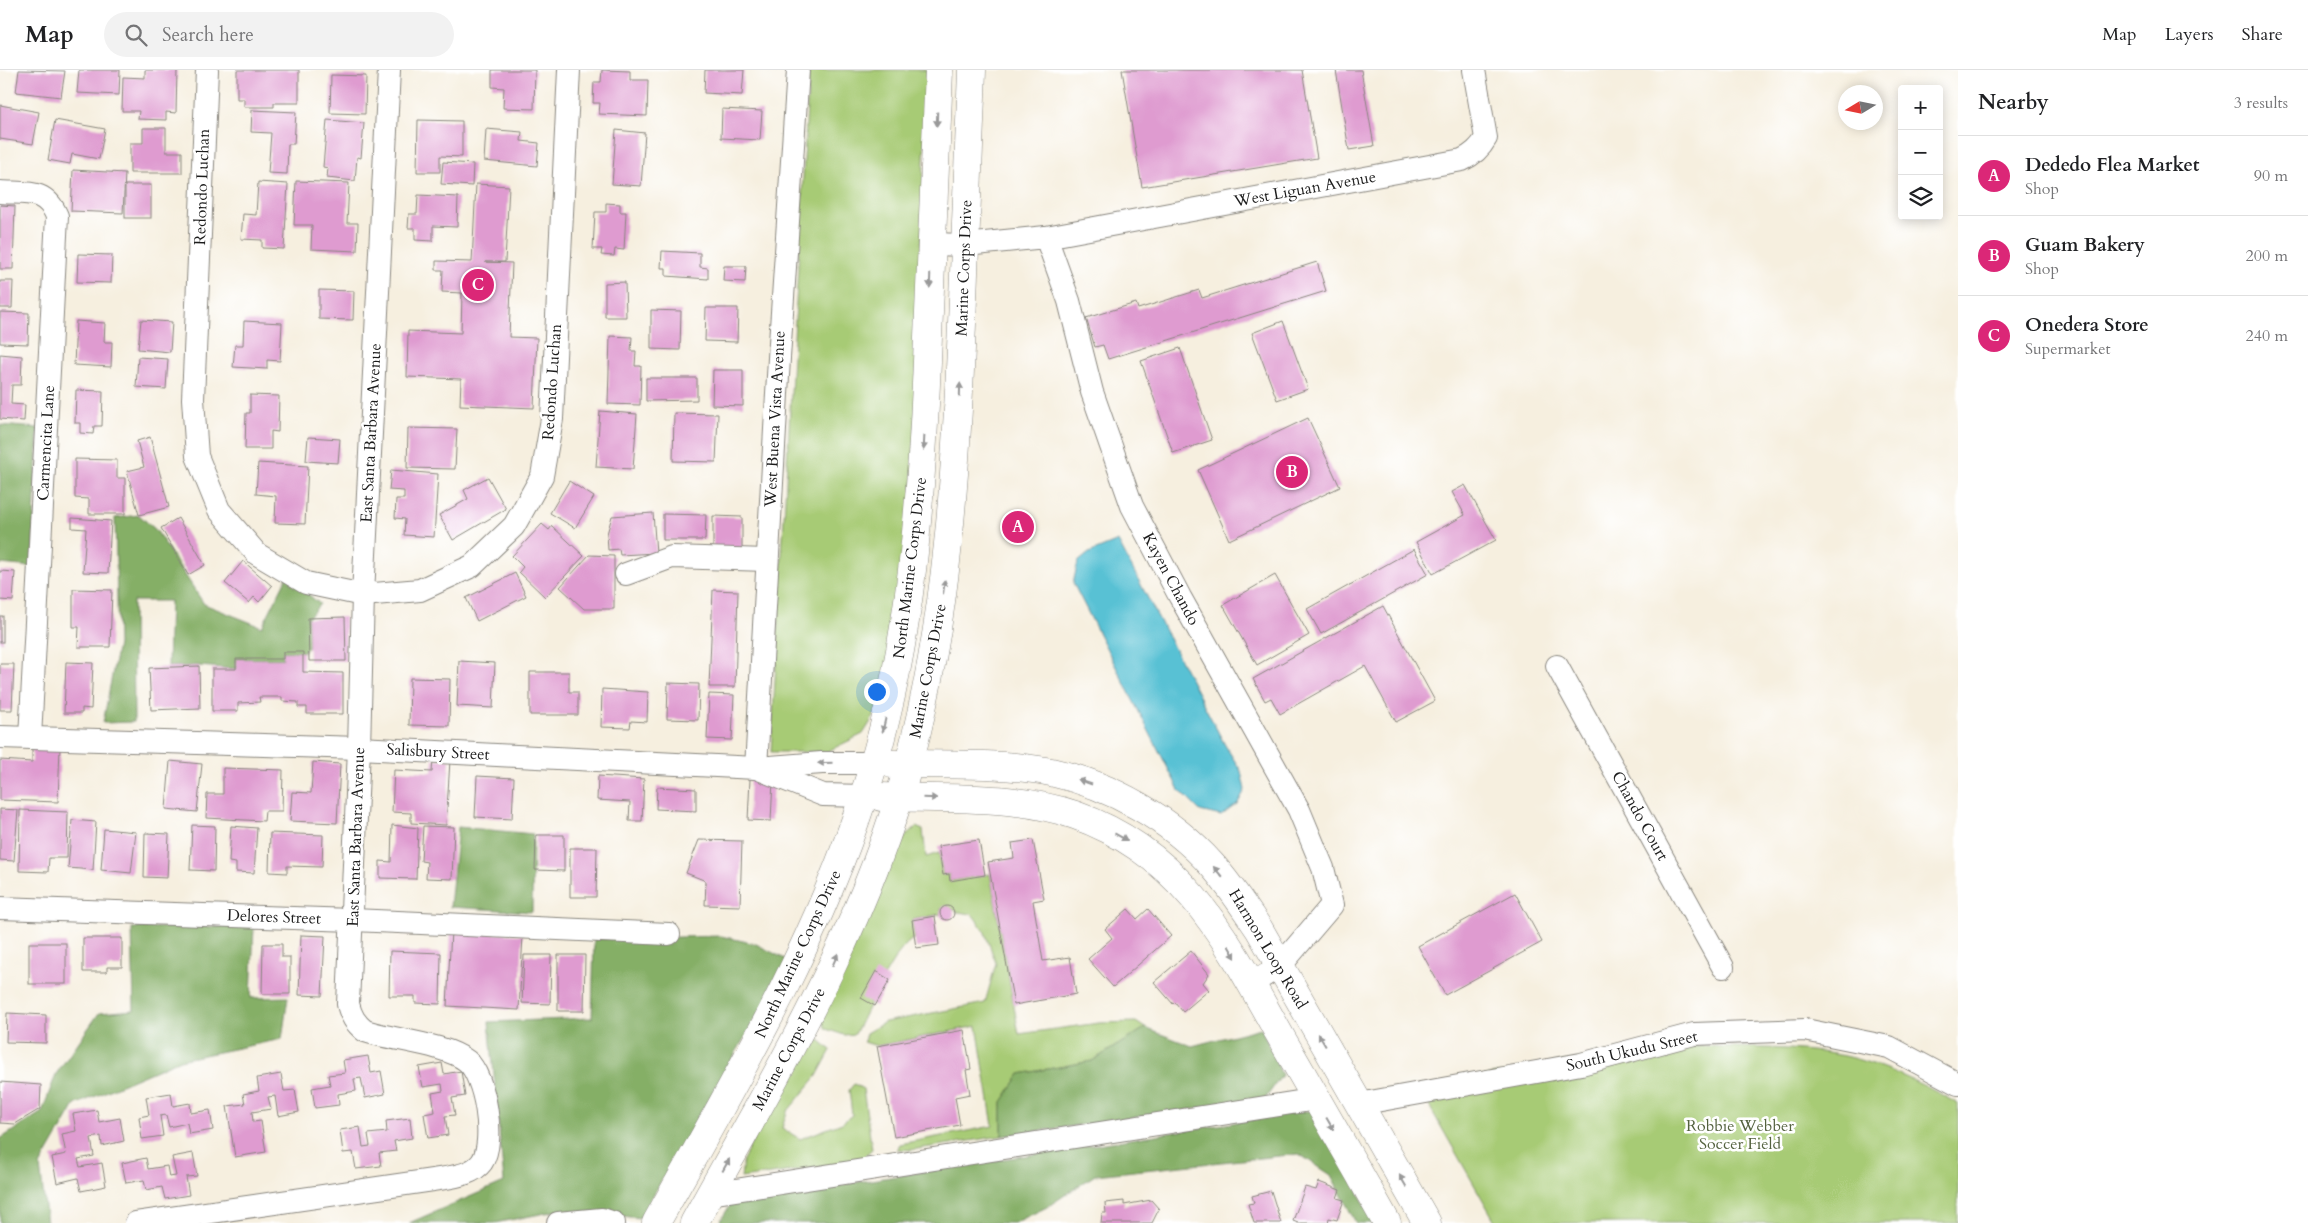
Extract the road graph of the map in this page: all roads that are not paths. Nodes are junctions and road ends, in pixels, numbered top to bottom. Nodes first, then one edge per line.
1 (207, 70) edge
2 (389, 70) edge
3 (569, 70) edge
4 (798, 70) edge
5 (939, 70) edge
6 (972, 70) edge
7 (1474, 70) edge
8 (0, 192) edge
9 (1046, 237) junction
10 (932, 244) junction
11 (965, 246) junction
12 (768, 560) junction
13 (626, 574) dead end
14 (363, 595) junction
15 (1557, 666) dead end
16 (0, 737) edge
17 (30, 738) junction
18 (359, 748) junction
19 (874, 763) junction
20 (909, 764) junction
21 (756, 768) junction
22 (864, 796) junction
23 (899, 797) junction
24 (0, 908) edge
25 (353, 920) junction
26 (669, 934) dead end
27 (1280, 966) junction
28 (1723, 967) dead end
29 (1251, 984) junction
30 (1958, 1084) edge
31 (1317, 1099) junction
32 (1358, 1104) junction
33 (710, 1194) junction
34 (136, 1223) edge
35 (558, 1223) edge
36 (614, 1223) edge
37 (656, 1223) edge
38 (694, 1223) edge
39 (1387, 1223) edge
40 (1427, 1223) edge

1 - 14 street, Redondo Luchan
2 - 14 street, East Santa Barbara Avenue
3 - 14 street, Redondo Luchan
4 - 12 street, West Buena Vista Avenue
5 -> 10 main road, North Marine Corps Drive
6 - 11 main road, Marine Corps Drive
7 - 9 street, West Liguan Avenue
8 - 17 street, Carmencita Lane
9 - 11 street
9 - 27 street, Kayen Chando
10 - 11 street
10 -> 19 main road, North Marine Corps Drive
20 -> 11 main road, Marine Corps Drive
12 - 13 street
12 - 21 street, West Buena Vista Avenue
14 - 18 street, East Santa Barbara Avenue
15 - 28 street, Chando Court
16 - 17 street, Salisbury Street
17 - 18 street, Salisbury Street
18 - 21 street, Salisbury Street
18 - 25 street, East Santa Barbara Avenue
19 - 20 main road, Harmon Loop Road
19 -> 21 street, Salisbury Street
19 - 22 main road, North Marine Corps Drive
20 - 23 main road, Marine Corps Drive
27 -> 20 main road, Harmon Loop Road
21 - 22 street, Salisbury Street
22 - 23 main road, Harmon Loop Road
22 - 37 main road, North Marine Corps Drive
23 -> 29 main road, Harmon Loop Road
33 -> 23 main road, Marine Corps Drive
24 - 25 street, Delores Street
25 - 26 street, Delores Street
25 - 34 street, East Santa Barbara Avenue
27 - 29 street, Kayen Chando
32 -> 27 main road, Harmon Loop Road
29 - 31 main road, Harmon Loop Road
30 - 32 street, South Ukudu Street
31 - 33 street
31 -> 39 main road, Harmon Loop Road
40 -> 32 main road, Harmon Loop Road
33 - 38 main road, Marine Corps Drive
35 - 36 street

